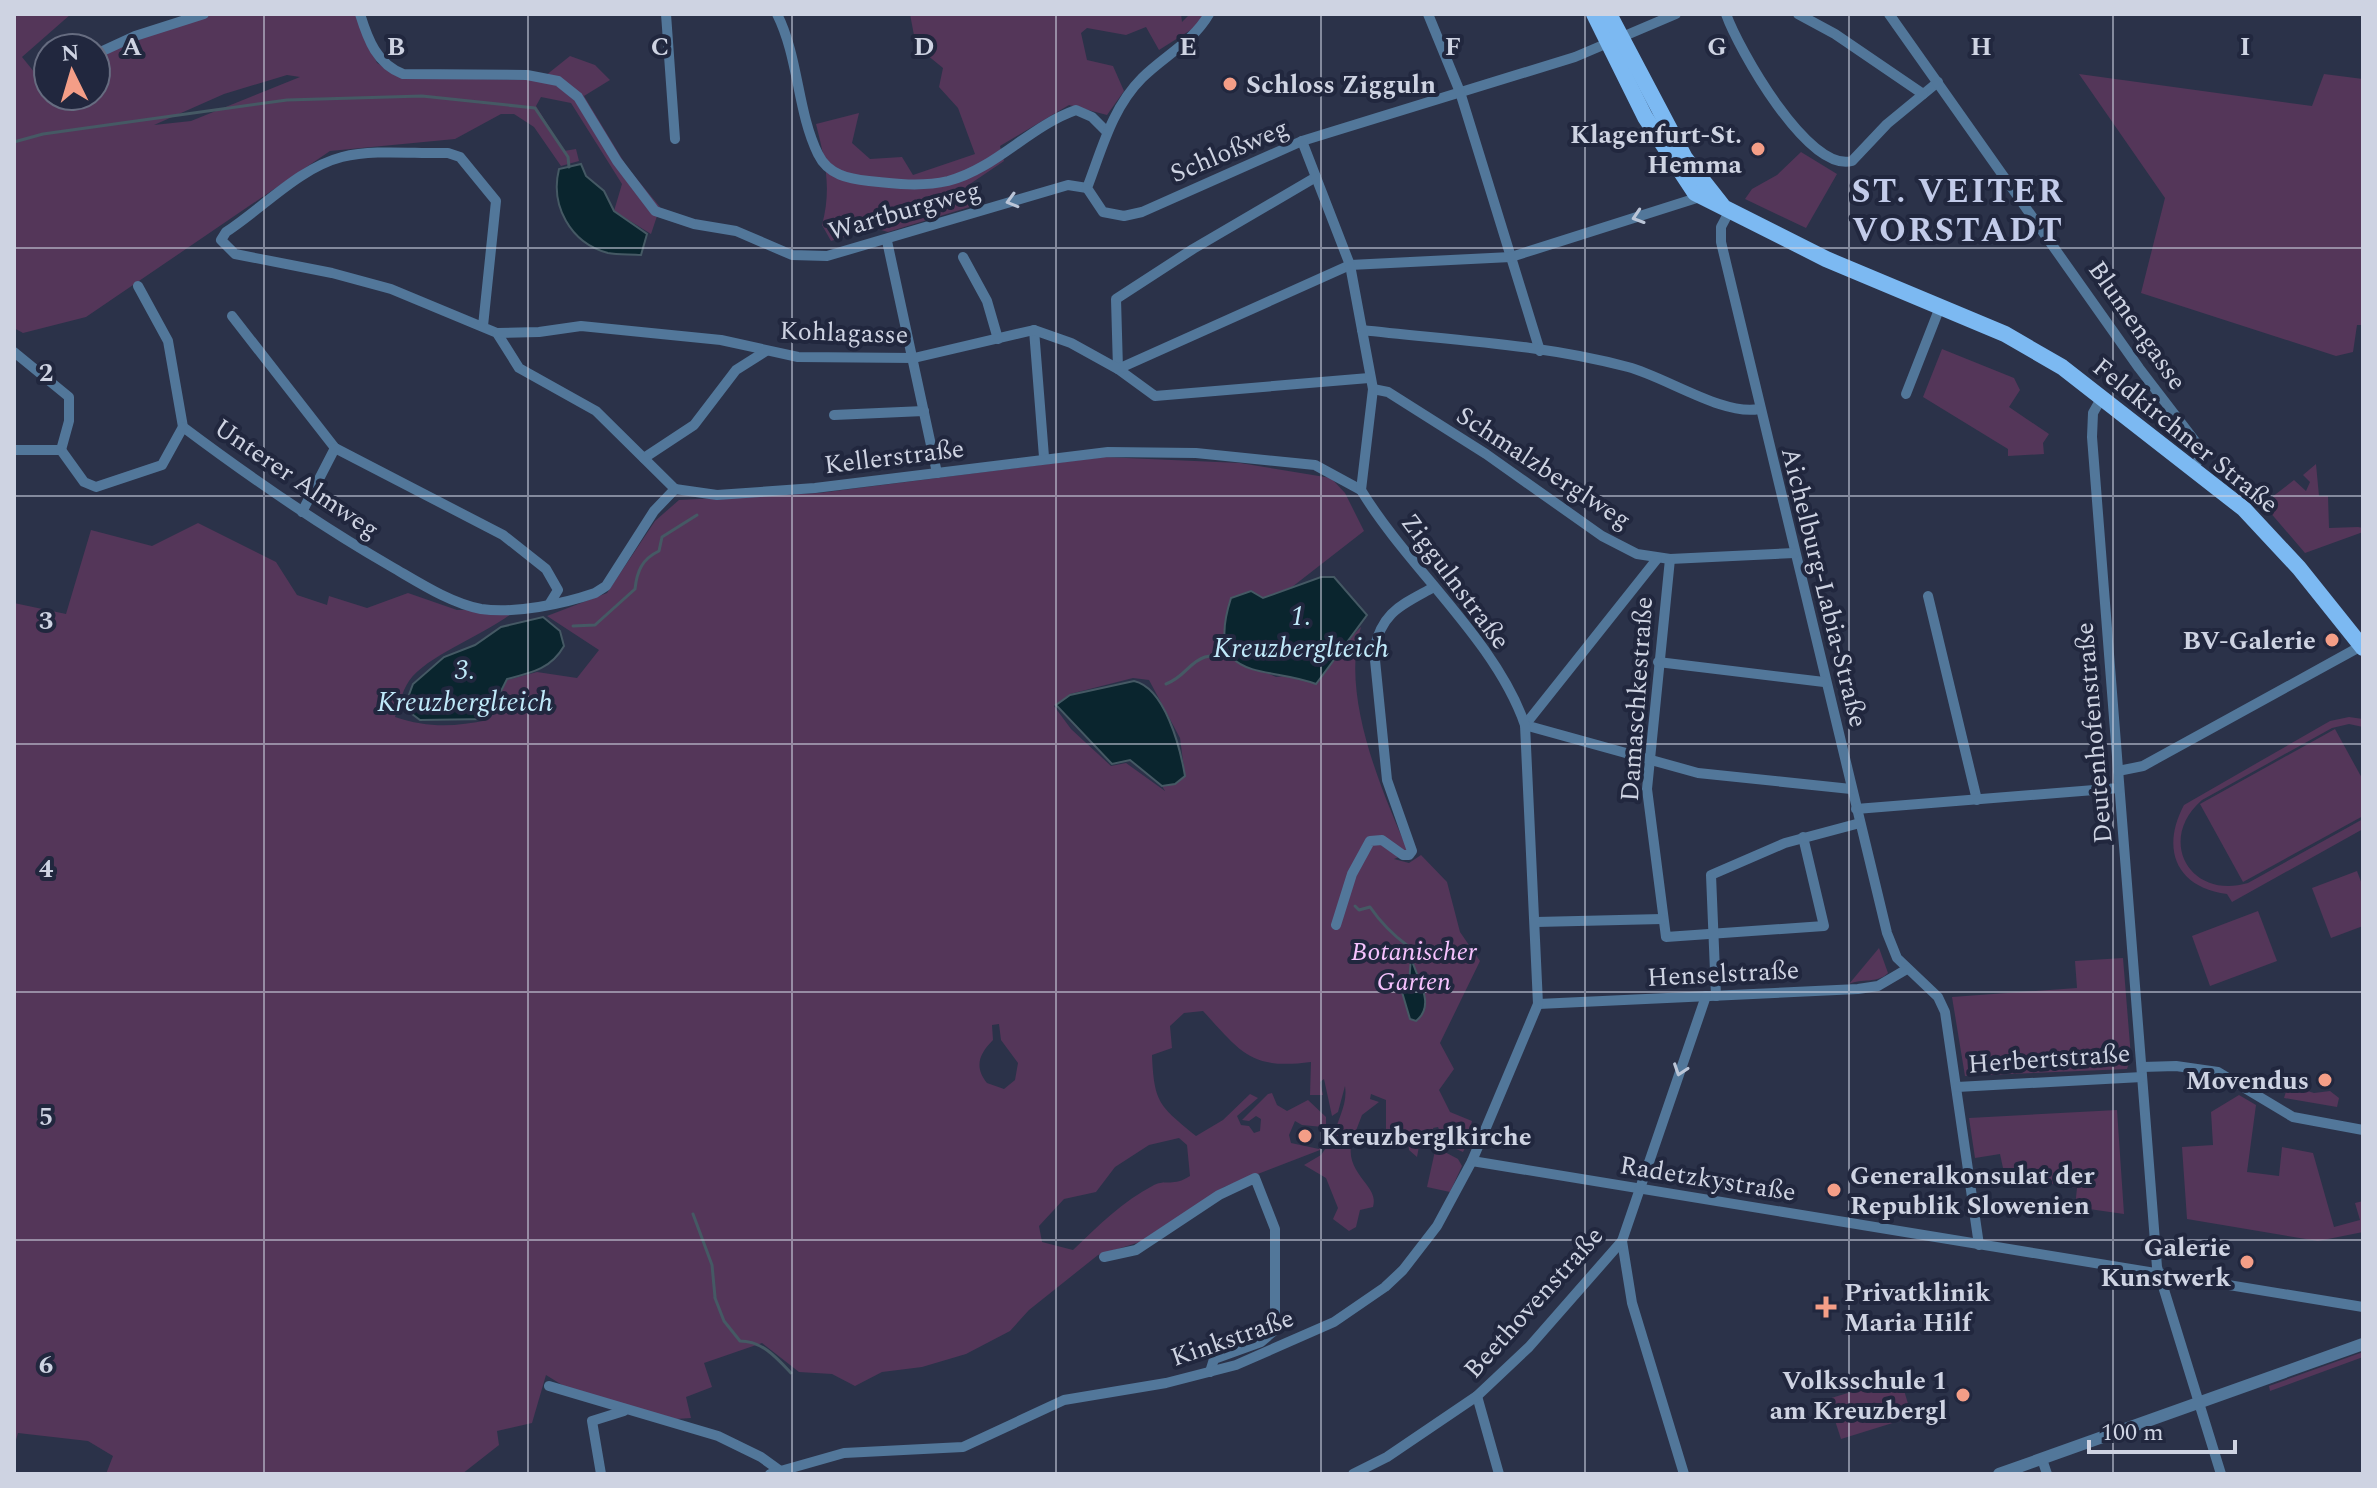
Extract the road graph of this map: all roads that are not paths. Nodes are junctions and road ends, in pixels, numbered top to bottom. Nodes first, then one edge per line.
1 (204, 14) edge
2 (360, 14) edge
3 (666, 14) edge
4 (777, 14) edge
5 (1209, 14) edge
6 (1428, 14) edge
7 (1594, 14) edge
8 (1609, 14) edge
9 (1676, 14) edge
10 (1726, 14) edge
11 (1798, 14) edge
12 (1889, 14) edge
13 (1615, 42) junction
14 (112, 47) edge
15 (1938, 82) junction
16 (1460, 92) junction
17 (1923, 94) junction
18 (1106, 131) junction
19 (675, 139) dead end
20 (1302, 141) junction
21 (1316, 177) junction
22 (1087, 188) junction
23 (1706, 196) junction
24 (1729, 212) junction
25 (887, 241) junction
26 (963, 257) dead end
27 (1511, 257) junction
28 (1350, 265) junction
29 (138, 286) dead end
30 (1940, 307) junction
31 (232, 316) dead end
32 (483, 326) junction
33 (1034, 330) junction
34 (1362, 330) junction
35 (497, 333) junction
36 (998, 339) junction
37 (766, 351) junction
38 (1540, 351) junction
39 (14, 352) edge
40 (914, 358) junction
41 (1118, 369) junction
42 (1371, 383) junction
43 (1906, 394) dead end
44 (2102, 397) junction
45 (1759, 409) junction
46 (924, 411) junction
47 (834, 415) dead end
48 (183, 427) junction
49 (335, 448) junction
50 (14, 450) edge
51 (61, 450) junction
52 (1044, 457) junction
53 (644, 458) junction
54 (2193, 468) junction
55 (937, 473) junction
56 (675, 489) junction
57 (1361, 490) junction
58 (302, 512) junction
59 (1794, 553) junction
60 (1657, 559) junction
61 (1670, 559) junction
62 (1434, 587) junction
63 (1928, 596) dead end
64 (550, 603) junction
65 (2362, 646) edge
66 (1658, 662) junction
67 (1824, 682) junction
68 (1525, 725) junction
69 (1649, 760) junction
70 (2118, 771) junction
71 (2119, 788) junction
72 (1851, 789) junction
73 (1977, 800) junction
74 (1856, 809) junction
75 (1860, 823) junction
76 (1803, 837) junction
77 (1662, 919) junction
78 (1536, 922) junction
79 (1336, 925) dead end
80 (1713, 936) junction
81 (1907, 969) junction
82 (1711, 996) junction
83 (1538, 1004) junction
84 (2142, 1072) junction
85 (1957, 1087) junction
86 (2363, 1130) edge
87 (1472, 1161) junction
88 (1638, 1190) junction
89 (1622, 1241) junction
90 (1979, 1245) junction
91 (1104, 1257) dead end
92 (2159, 1274) junction
93 (2363, 1307) edge
94 (2363, 1344) edge
95 (1210, 1372) junction
96 (549, 1386) dead end
97 (1477, 1396) junction
98 (2198, 1403) junction
99 (624, 1411) junction
100 (2042, 1459) junction
101 (795, 1470) edge
102 (774, 1472) edge
103 (601, 1474) edge
104 (1353, 1474) edge
105 (1499, 1474) edge
106 (1684, 1474) edge
107 (1999, 1474) edge
108 (2047, 1474) edge
109 (2221, 1474) edge

1 - 14 street
2 - 25 street, Wartburgweg
3 - 19 street
4 - 18 street
5 - 18 street
6 - 16 street
7 - 13 main road, Feldkirchner Straße
8 - 13 main road, Feldkirchner Straße
9 - 13 street, Schloßweg
10 - 17 street
11 - 17 street
12 - 15 street, Blumengasse
13 - 16 street, Schloßweg
13 - 23 main road, Feldkirchner Straße
15 - 17 street
15 - 54 street, Blumengasse
16 - 20 street, Schloßweg
16 - 27 street
18 - 22 street
20 - 21 street
20 - 22 street, Schloßweg
21 - 28 street
21 - 41 street
22 -> 25 street, Wartburgweg
23 - 24 main road, Feldkirchner Straße
23 -> 27 street
24 - 30 main road, Feldkirchner Straße
24 - 45 street, Aichelburg-Labia-Straße
25 - 40 street
26 - 36 street
27 - 28 street
27 - 38 street
28 - 34 street
28 - 41 street
29 - 48 street, Unterer Almweg
30 - 43 street
30 - 44 main road, Feldkirchner Straße
31 - 49 street
32 - 32 street
32 - 35 street
33 - 36 street, Kohlagasse
33 - 41 street
33 - 52 street
34 - 38 street
34 - 42 street
35 - 37 street, Kohlagasse
35 - 53 street
36 - 40 street, Kohlagasse
37 - 40 street, Kohlagasse
37 - 53 street
38 - 45 street
39 - 51 street
40 - 46 street
41 - 42 street
42 - 57 street
42 - 60 street, Schmalzberglweg
44 - 54 main road, Feldkirchner Straße
44 - 70 street, Deutenhofenstraße
45 - 59 street, Aichelburg-Labia-Straße
46 - 47 street
46 - 55 street
48 - 51 street
48 - 58 street, Unterer Almweg
49 - 58 street
49 - 64 street
50 - 51 street
52 - 55 street, Kellerstraße
52 - 57 street, Kellerstraße
53 - 56 street
54 - 65 main road, Feldkirchner Straße
55 - 56 street, Kellerstraße
56 - 64 street
57 - 62 street, Ziggulnstraße
58 - 64 street, Unterer Almweg
59 - 61 street, Schmalzberglweg
59 - 67 street, Aichelburg-Labia-Straße
60 - 61 street, Schmalzberglweg
60 - 68 street
61 - 66 street, Damaschkestraße
62 - 68 street, Ziggulnstraße
62 - 79 street
63 - 73 street
65 - 70 street
66 - 67 street
66 - 69 street, Damaschkestraße
67 - 72 street, Aichelburg-Labia-Straße
68 - 69 street
68 - 78 street
69 - 72 street
69 - 77 street, Damaschkestraße
70 - 71 street, Deutenhofenstraße
71 - 73 street
71 - 84 street, Deutenhofenstraße
72 - 74 street, Aichelburg-Labia-Straße
73 - 74 street
74 - 75 street, Aichelburg-Labia-Straße
75 - 76 street
75 - 81 street, Aichelburg-Labia-Straße
76 - 80 street
76 - 80 street
77 - 78 street
77 - 80 street, Damaschkestraße
78 - 83 street
80 - 82 street
81 - 82 street, Henselstraße
81 - 85 street, Aichelburg-Labia-Straße
82 - 83 street, Henselstraße
82 -> 88 street, Beethovenstraße
83 - 87 street, Kinkstraße
84 - 85 street, Herbertstraße
84 - 86 street, Herbertstraße
84 - 92 street, Deutenhofenstraße
85 - 90 street, Aichelburg-Labia-Straße
87 - 88 street, Radetzkystraße
87 - 95 street, Kinkstraße
88 - 89 street, Beethovenstraße
88 - 90 street, Radetzkystraße
89 - 97 street, Beethovenstraße
89 - 106 street
90 - 92 street, Radetzkystraße
91 - 95 street
92 - 93 street, Radetzkystraße
92 - 98 street, Deutenhofenstraße
94 - 98 street
95 - 101 street, Kinkstraße
96 - 99 street
97 - 104 street, Beethovenstraße
97 - 105 street
98 - 100 street
98 - 109 street, Deutenhofenstraße
99 - 102 street
99 - 103 street
100 - 107 street
100 - 108 street
101 - 102 street, Kinkstraße

